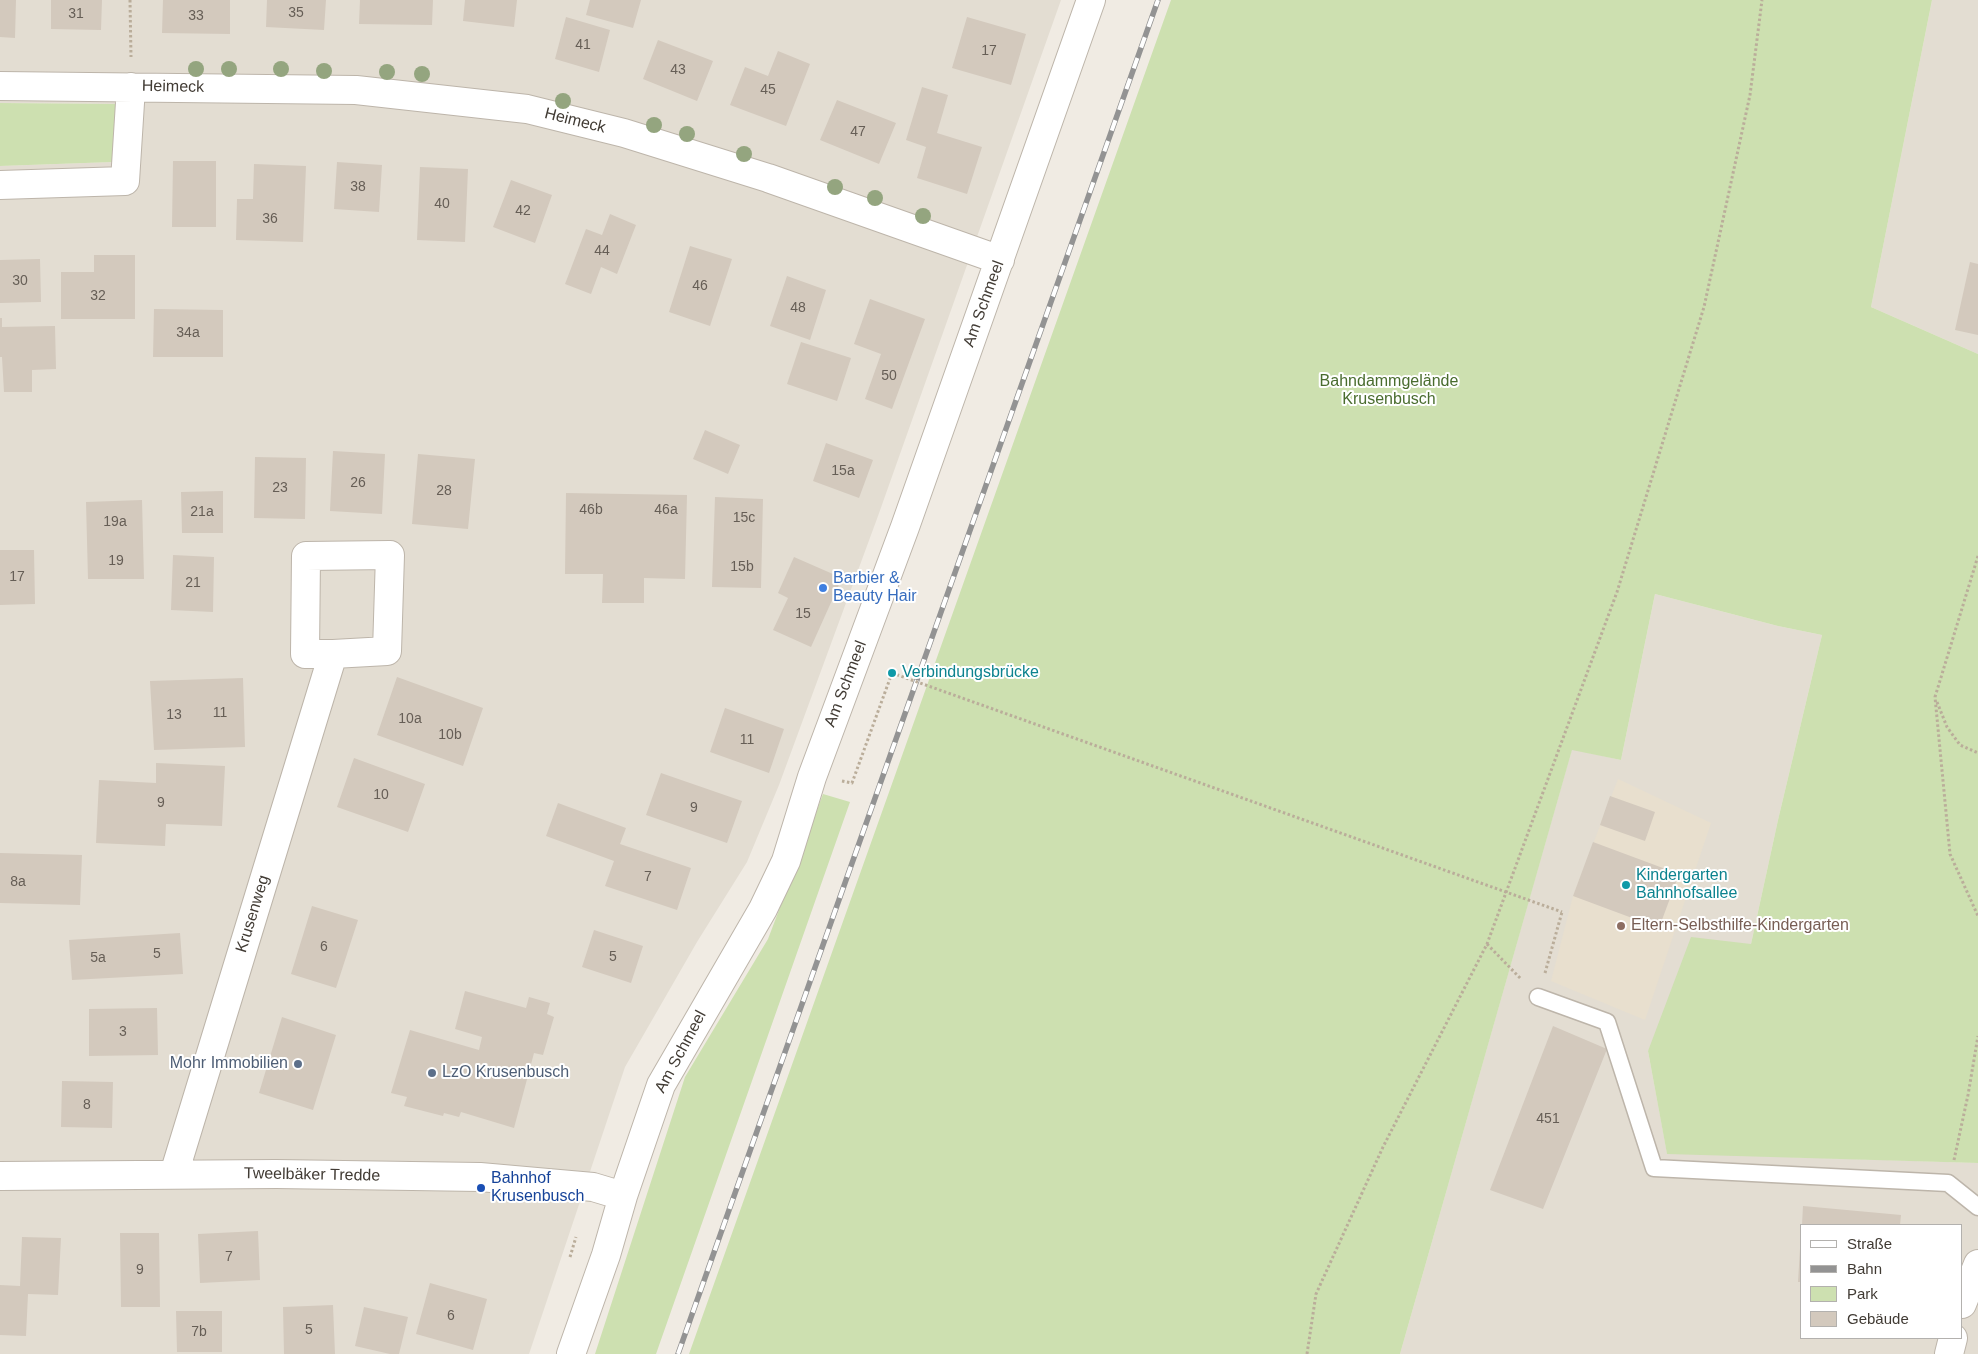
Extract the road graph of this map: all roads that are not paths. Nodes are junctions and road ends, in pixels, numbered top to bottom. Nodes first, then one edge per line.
1 (1091, 0) edge
2 (0, 86) edge
3 (131, 87) junction
4 (0, 185) edge
5 (1000, 260) junction
6 (334, 654) junction
7 (1538, 997) road end
8 (174, 1174) junction
9 (0, 1176) edge
10 (623, 1196) junction
11 (1978, 1207) edge
12 (1978, 1264) edge
13 (1963, 1302) edge
14 (1953, 1339) edge
15 (571, 1354) edge
16 (1949, 1354) edge

1 - 5 street, Am Schmeel
2 - 3 street, Heimeck
3 - 4 street, Heimeck
3 - 5 street, Heimeck
5 - 10 street, Am Schmeel
6 - 6 street
6 - 8 street, Krusenweg
7 - 11 lane
8 - 9 street, Tweelbäker Tredde
8 - 10 street, Tweelbäker Tredde
10 - 15 street, Am Schmeel
12 - 13 street
14 - 16 street

